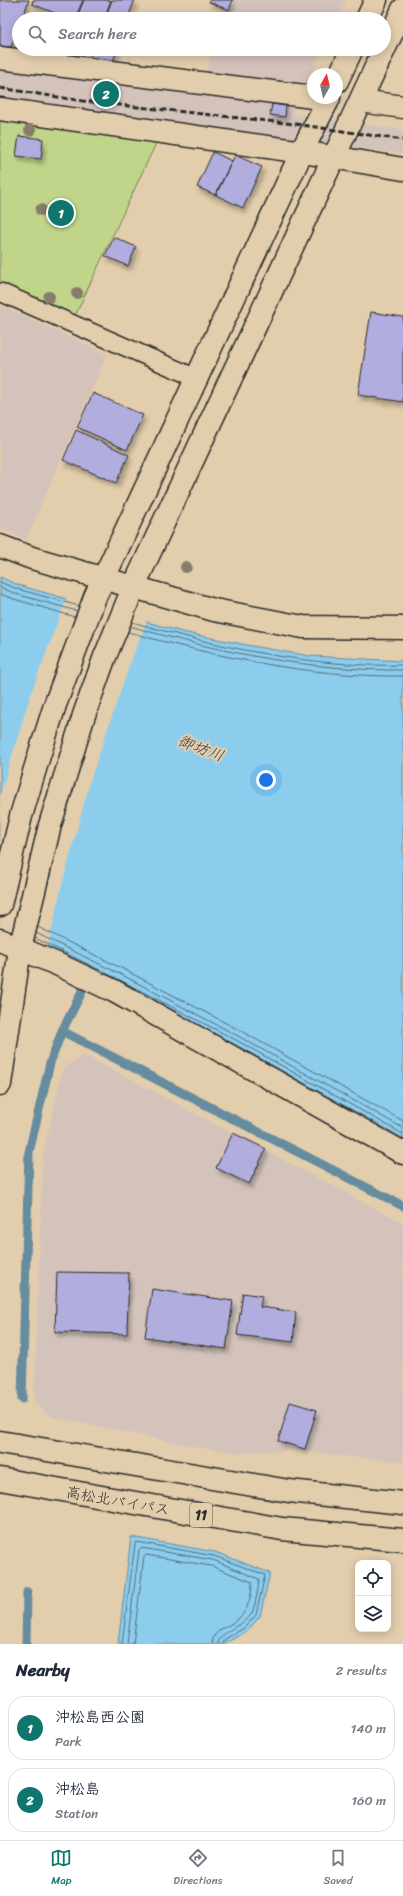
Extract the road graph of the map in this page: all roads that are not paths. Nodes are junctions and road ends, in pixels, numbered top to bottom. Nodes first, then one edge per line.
1 (376, 0) edge
2 (403, 9) edge
3 (370, 12) edge
4 (391, 35) edge
5 (349, 56) edge
6 (382, 56) edge
7 (0, 58) edge
8 (343, 68) edge
9 (307, 96) edge
10 (361, 101) junction
11 (326, 104) edge
12 (403, 107) edge
13 (0, 109) edge
14 (303, 152) junction
15 (334, 157) junction
16 (403, 170) edge
17 (0, 292) edge
18 (196, 378) junction
19 (0, 546) edge
20 (134, 586) junction
21 (99, 587) junction
22 (403, 628) edge
23 (0, 904) edge
24 (0, 940) edge
25 (21, 945) junction
26 (0, 1084) edge
27 (403, 1153) edge
28 (0, 1442) edge
29 (0, 1479) edge
30 (403, 1503) edge
31 (403, 1540) edge

1 - 3 main road
2 - 4 main road
5 - 8 main road
6 - 10 main road
7 - 9 main road
10 - 12 main road
10 - 15 main road
11 - 14 main road
13 - 14 main road
14 - 15 main road
14 - 18 main road
15 - 16 main road
15 - 20 main road
17 - 18 lane
18 - 21 main road
19 - 21 main road
20 - 21 main road
20 - 22 main road
20 - 25 main road
21 - 23 main road
24 - 25 main road
25 - 26 main road
25 - 27 main road
28 - 30 main road
29 - 31 main road, 高松北バイパス / 11

